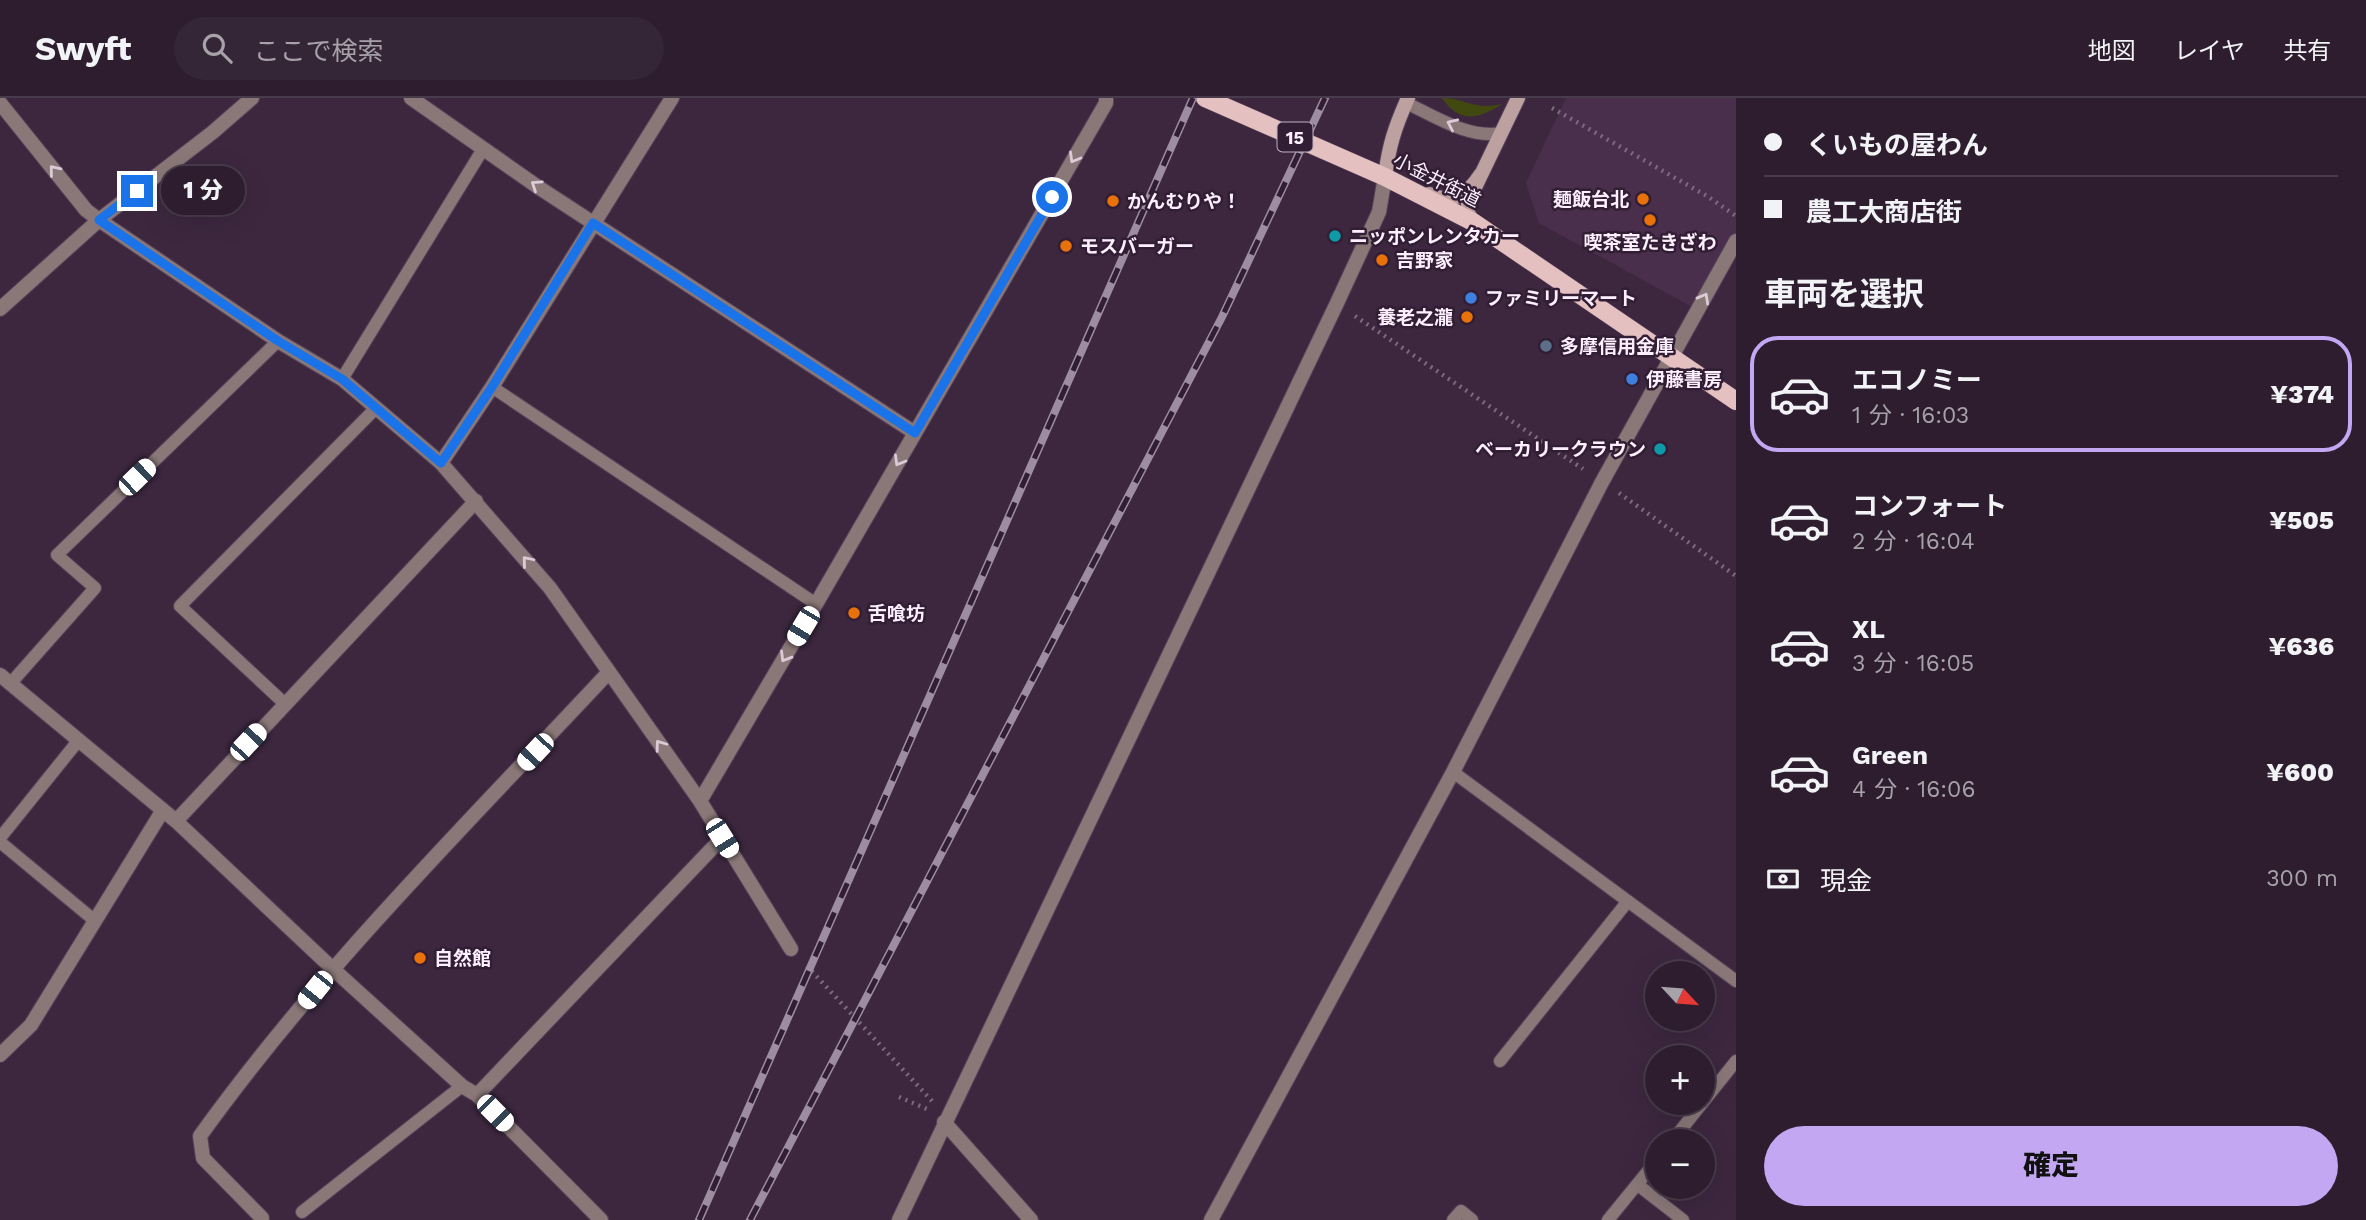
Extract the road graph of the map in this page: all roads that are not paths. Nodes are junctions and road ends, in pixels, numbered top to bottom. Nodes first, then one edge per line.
1 (252, 98) edge
2 (411, 98) edge
3 (672, 98) edge
4 (1106, 98) edge
5 (1205, 98) edge
6 (1518, 98) edge
7 (1407, 100) edge
8 (0, 103) edge
9 (1501, 133) junction
10 (483, 149) junction
11 (1481, 174) junction
12 (1385, 177) junction
13 (99, 220) junction
14 (1473, 222) junction
15 (593, 223) junction
16 (1736, 241) edge
17 (0, 309) edge
18 (278, 341) junction
19 (1672, 356) junction
20 (342, 379) junction
21 (492, 387) junction
22 (1736, 401) edge
23 (376, 408) junction
24 (915, 433) junction
25 (441, 463) junction
26 (476, 501) junction
27 (817, 604) junction
28 (608, 673) junction
29 (5, 680) edge
30 (285, 703) junction
31 (78, 741) junction
32 (1453, 772) junction
33 (700, 801) junction
34 (163, 810) junction
35 (176, 821) junction
36 (722, 838) junction
37 (0, 840) edge
38 (1628, 901) junction
39 (94, 920) junction
40 (791, 949) road end
41 (333, 969) junction
42 (1736, 981) edge
43 (0, 1055) edge
44 (1736, 1060) edge
45 (1500, 1061) dead end
46 (463, 1086) junction
47 (477, 1095) junction
48 (944, 1122) junction
49 (1681, 1129) edge
50 (1645, 1176) edge
51 (1638, 1185) junction
52 (302, 1212) dead end
53 (262, 1218) dead end
54 (601, 1220) edge
55 (900, 1220) edge
56 (1031, 1220) edge
57 (1211, 1220) edge
58 (1453, 1220) edge
59 (1472, 1220) edge
60 (1608, 1220) edge
61 (1683, 1220) edge

1 - 13 street
2 - 10 street
3 - 15 street
4 -> 24 street
5 - 12 main road, 小金井街道 / 15
6 - 9 street
9 -> 7 lane
7 - 12 street
13 -> 8 street
9 - 11 street
15 -> 10 street
10 - 20 lane
11 - 12 street
11 - 14 street
12 - 14 main road, 小金井街道 / 15
12 - 48 street
13 - 17 street
13 - 18 street
14 - 19 main road, 小金井街道 / 15
15 - 21 street
15 - 24 street
19 -> 16 street
18 - 20 street
18 - 29 lane
19 - 22 main road, 小金井街道 / 15
19 - 32 street
20 - 23 street
21 - 25 street
21 - 27 lane
23 - 25 street
23 - 30 lane
24 -> 27 street
25 - 26 street
28 -> 26 street
26 - 30 street
27 -> 33 street
33 -> 28 street
28 - 41 street
29 - 31 street
30 - 35 street
31 - 34 street
31 - 37 lane
32 - 38 lane
32 - 57 street
33 - 36 street
34 - 35 street
34 - 39 street
35 - 41 street
36 - 40 street
36 - 47 street
37 - 39 lane
38 - 42 lane
38 - 45 lane
39 - 43 street
41 - 46 street
41 - 53 street
44 - 49 lane
46 - 47 street
46 - 52 lane
47 - 54 street
48 - 55 street
48 - 56 street
50 - 51 lane
51 - 60 lane
51 - 61 lane
58 - 59 lane

